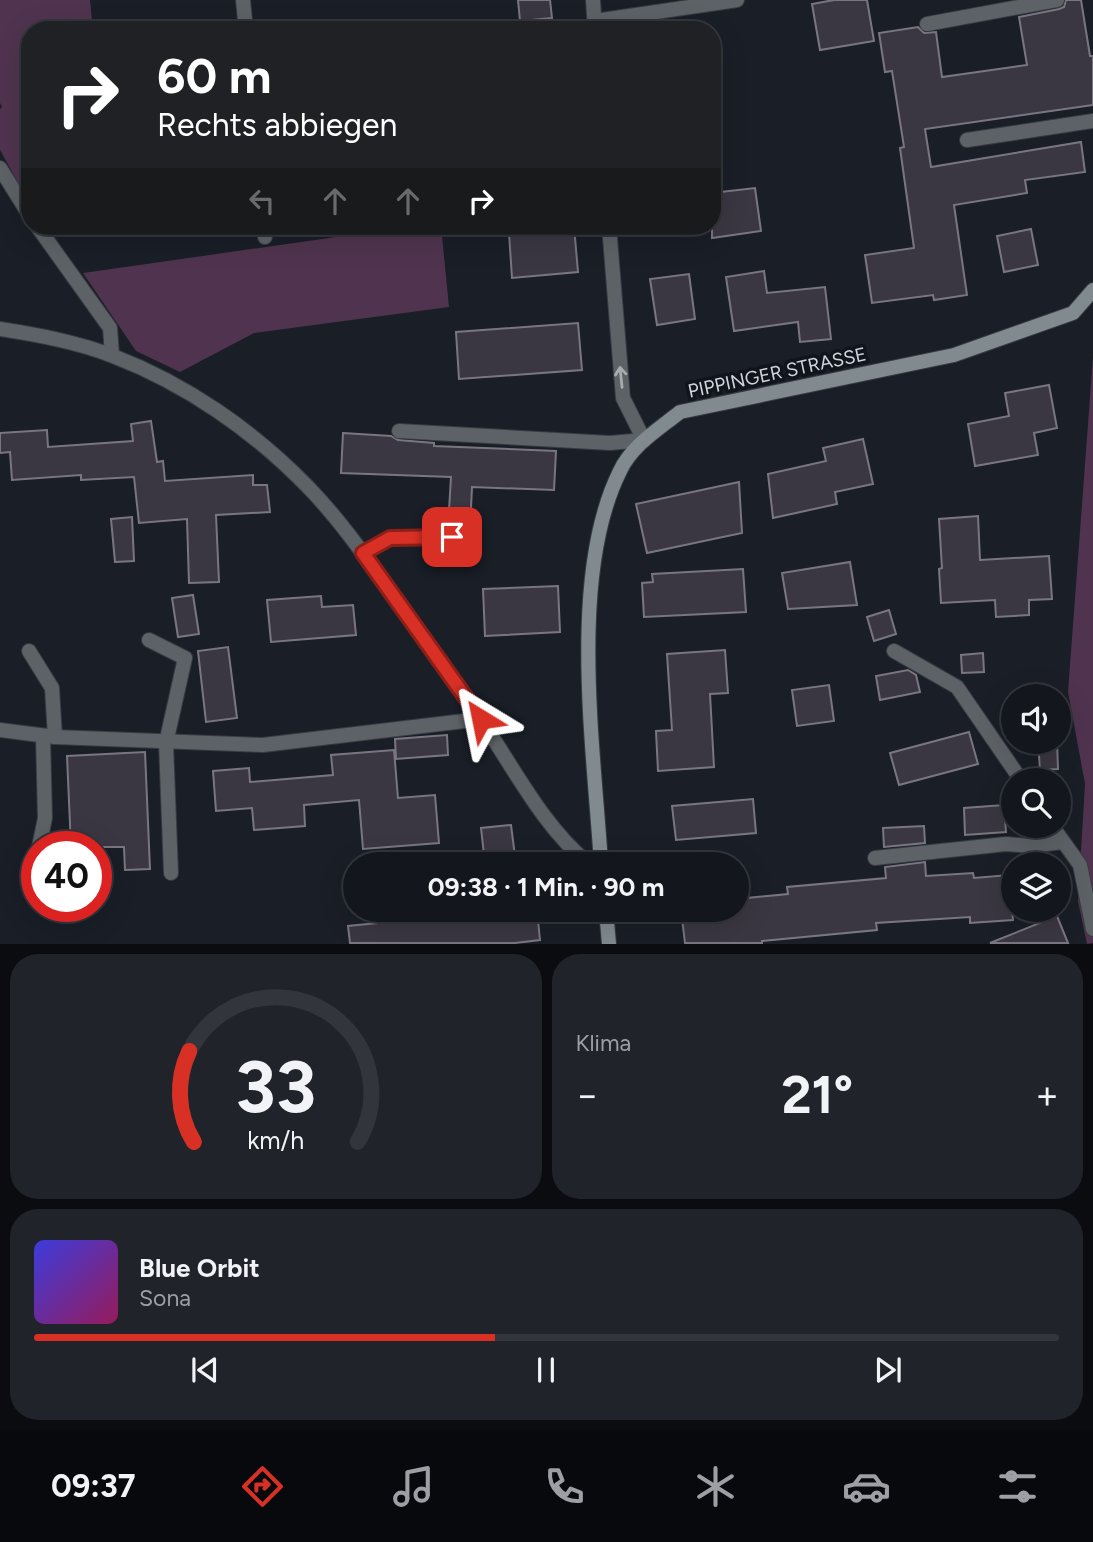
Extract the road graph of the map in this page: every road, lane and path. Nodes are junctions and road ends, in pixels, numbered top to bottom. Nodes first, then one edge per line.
1 (243, 0) edge
2 (593, 0) edge
3 (737, 0) edge
4 (1057, 0) edge
5 (245, 21) edge
6 (595, 21) edge
7 (618, 21) edge
8 (927, 24) dead end
9 (1093, 121) edge
10 (967, 140) dead end
11 (0, 168) edge
12 (21, 202) edge
13 (43, 235) edge
14 (609, 235) edge
15 (1093, 290) edge
16 (0, 329) edge
17 (112, 355) junction
18 (399, 431) dead end
19 (644, 440) junction
20 (452, 537) dead end
21 (363, 553) junction
22 (149, 640) dead end
23 (29, 651) dead end
24 (894, 651) dead end
25 (481, 719) junction
26 (0, 730) edge
27 (49, 737) junction
28 (166, 743) junction
29 (1013, 768) edge
30 (42, 831) edge
31 (1060, 838) edge
32 (1062, 842) junction
33 (577, 852) edge
34 (600, 852) edge
35 (875, 858) dead end
36 (172, 873) dead end
37 (607, 922) edge
38 (1093, 929) edge
39 (609, 943) edge

1 - 5 street
2 - 6 street
3 - 7 street
4 - 8 street
9 - 10 street
11 - 12 street
13 - 17 street
19 -> 14 street
15 - 19 main road, PIPPINGER STRASSE
16 - 17 street
17 - 21 street
18 - 19 street
19 - 34 main road, PIPPINGER STRASSE
20 - 21 street
21 - 25 street
22 - 28 street
23 - 27 street
24 - 29 street
25 - 28 street
25 - 33 street
26 - 27 street
27 - 28 street
27 - 30 street
28 - 36 street
31 - 32 street
32 - 35 street
32 - 38 street
37 - 39 main road

